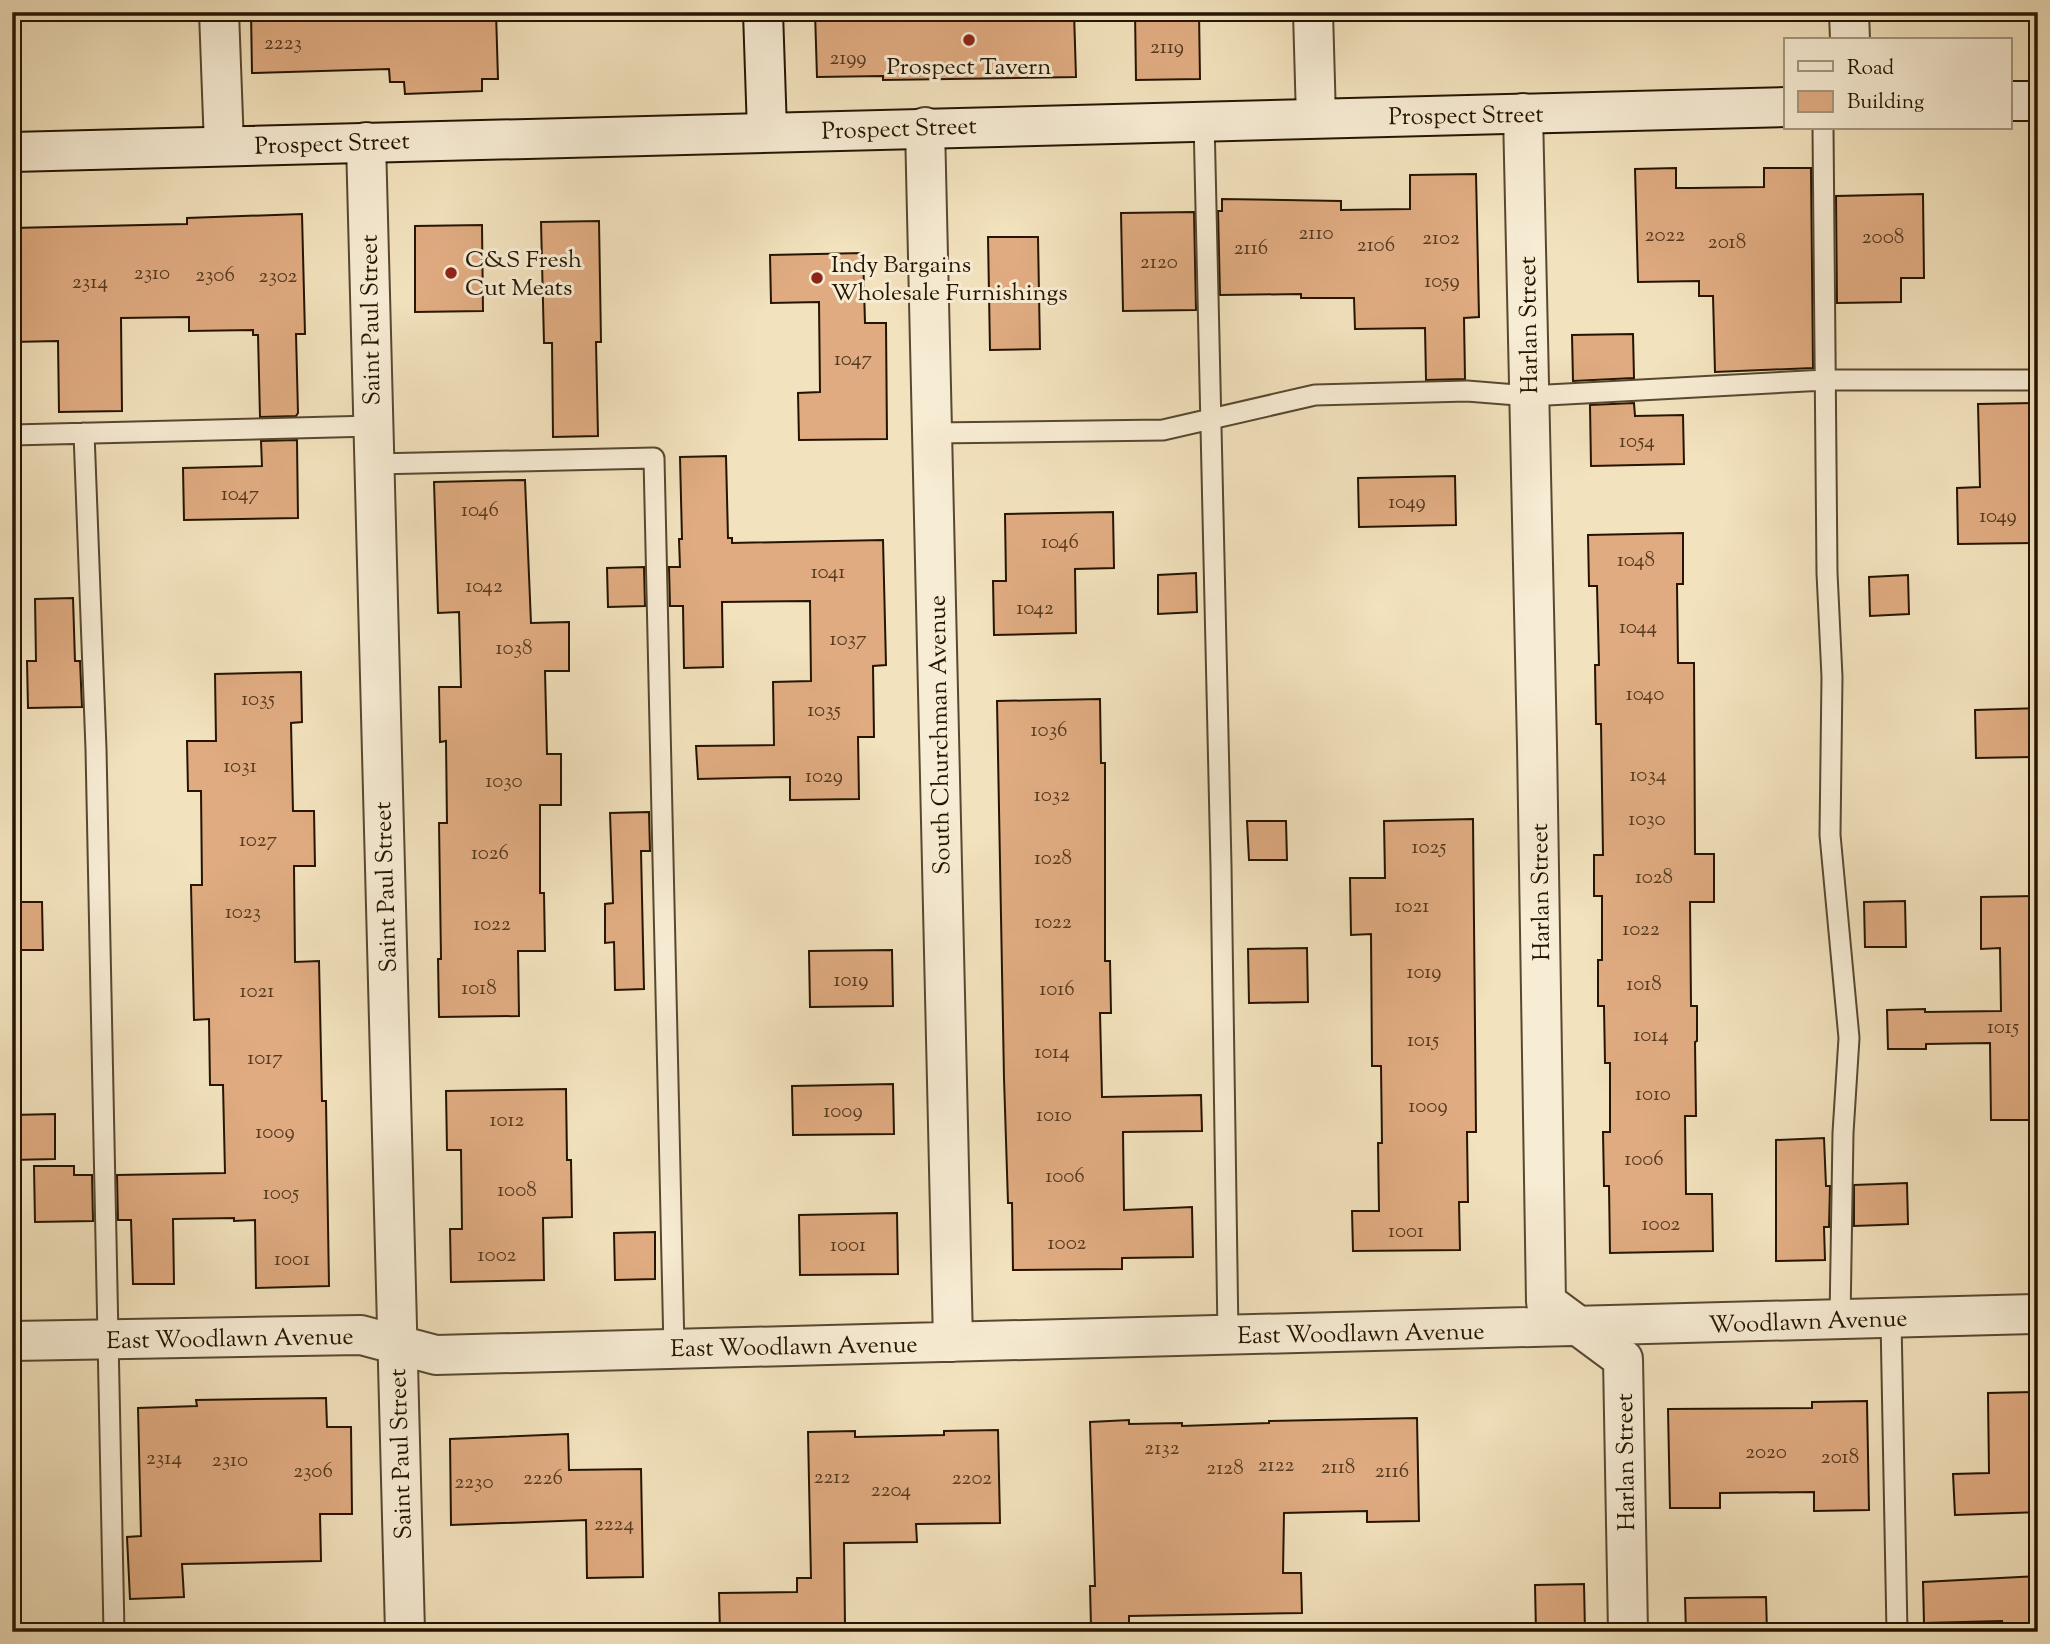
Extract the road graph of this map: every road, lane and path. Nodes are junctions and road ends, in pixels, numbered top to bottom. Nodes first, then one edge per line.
1 (219, 12) edge
2 (762, 12) edge
3 (1313, 12) edge
4 (1849, 12) edge
5 (1850, 38) edge
6 (2038, 100) edge
7 (2011, 101) edge
8 (1784, 107) edge
9 (1523, 113) junction
10 (1316, 118) junction
11 (1204, 120) junction
12 (925, 127) junction
13 (1823, 130) edge
14 (767, 131) junction
15 (366, 142) junction
16 (224, 146) junction
17 (12, 152) edge
18 (1825, 380) junction
19 (2038, 380) edge
20 (1529, 396) junction
21 (1211, 419) junction
22 (373, 426) junction
23 (85, 433) junction
24 (932, 433) junction
25 (12, 435) edge
26 (374, 464) junction
27 (2038, 1314) edge
28 (1891, 1320) junction
29 (1840, 1321) junction
30 (1579, 1328) junction
31 (1228, 1336) junction
32 (108, 1340) junction
33 (12, 1341) edge
34 (953, 1342) junction
35 (397, 1344) junction
36 (674, 1349) junction
37 (114, 1632) edge
38 (405, 1632) edge
39 (1628, 1632) edge
40 (1897, 1632) edge

1 - 16 street
2 - 14 street
3 - 10 street
4 - 5 street
6 - 7 street
8 - 9 street, Prospect Street
9 - 10 street, Prospect Street
9 - 20 street, Harlan Street
10 - 11 street, Prospect Street
11 - 12 street, Prospect Street
11 - 21 lane
12 - 14 street, Prospect Street
12 - 24 street, South Churchman Avenue
13 - 18 lane
14 - 15 street, Prospect Street
15 - 16 street, Prospect Street
15 - 22 street, Saint Paul Street
16 - 17 street, Prospect Street
18 - 19 lane
18 - 20 lane
18 - 29 lane
20 - 21 lane
20 - 30 street, Harlan Street
21 - 24 lane
21 - 31 lane
22 - 23 lane
22 - 26 street, Saint Paul Street
23 - 25 lane
23 - 32 lane
24 - 34 street, South Churchman Avenue
26 - 35 street, Saint Paul Street
26 - 36 lane
27 - 28 street, Woodlawn Avenue
28 - 29 street, Woodlawn Avenue
28 - 40 lane
29 - 30 street, Woodlawn Avenue
30 - 31 street, East Woodlawn Avenue
30 - 39 street, Harlan Street
31 - 34 street, East Woodlawn Avenue
32 - 33 street, East Woodlawn Avenue
32 - 35 street, East Woodlawn Avenue
32 - 37 lane
34 - 36 street, East Woodlawn Avenue
35 - 36 street, East Woodlawn Avenue
35 - 38 street, Saint Paul Street

